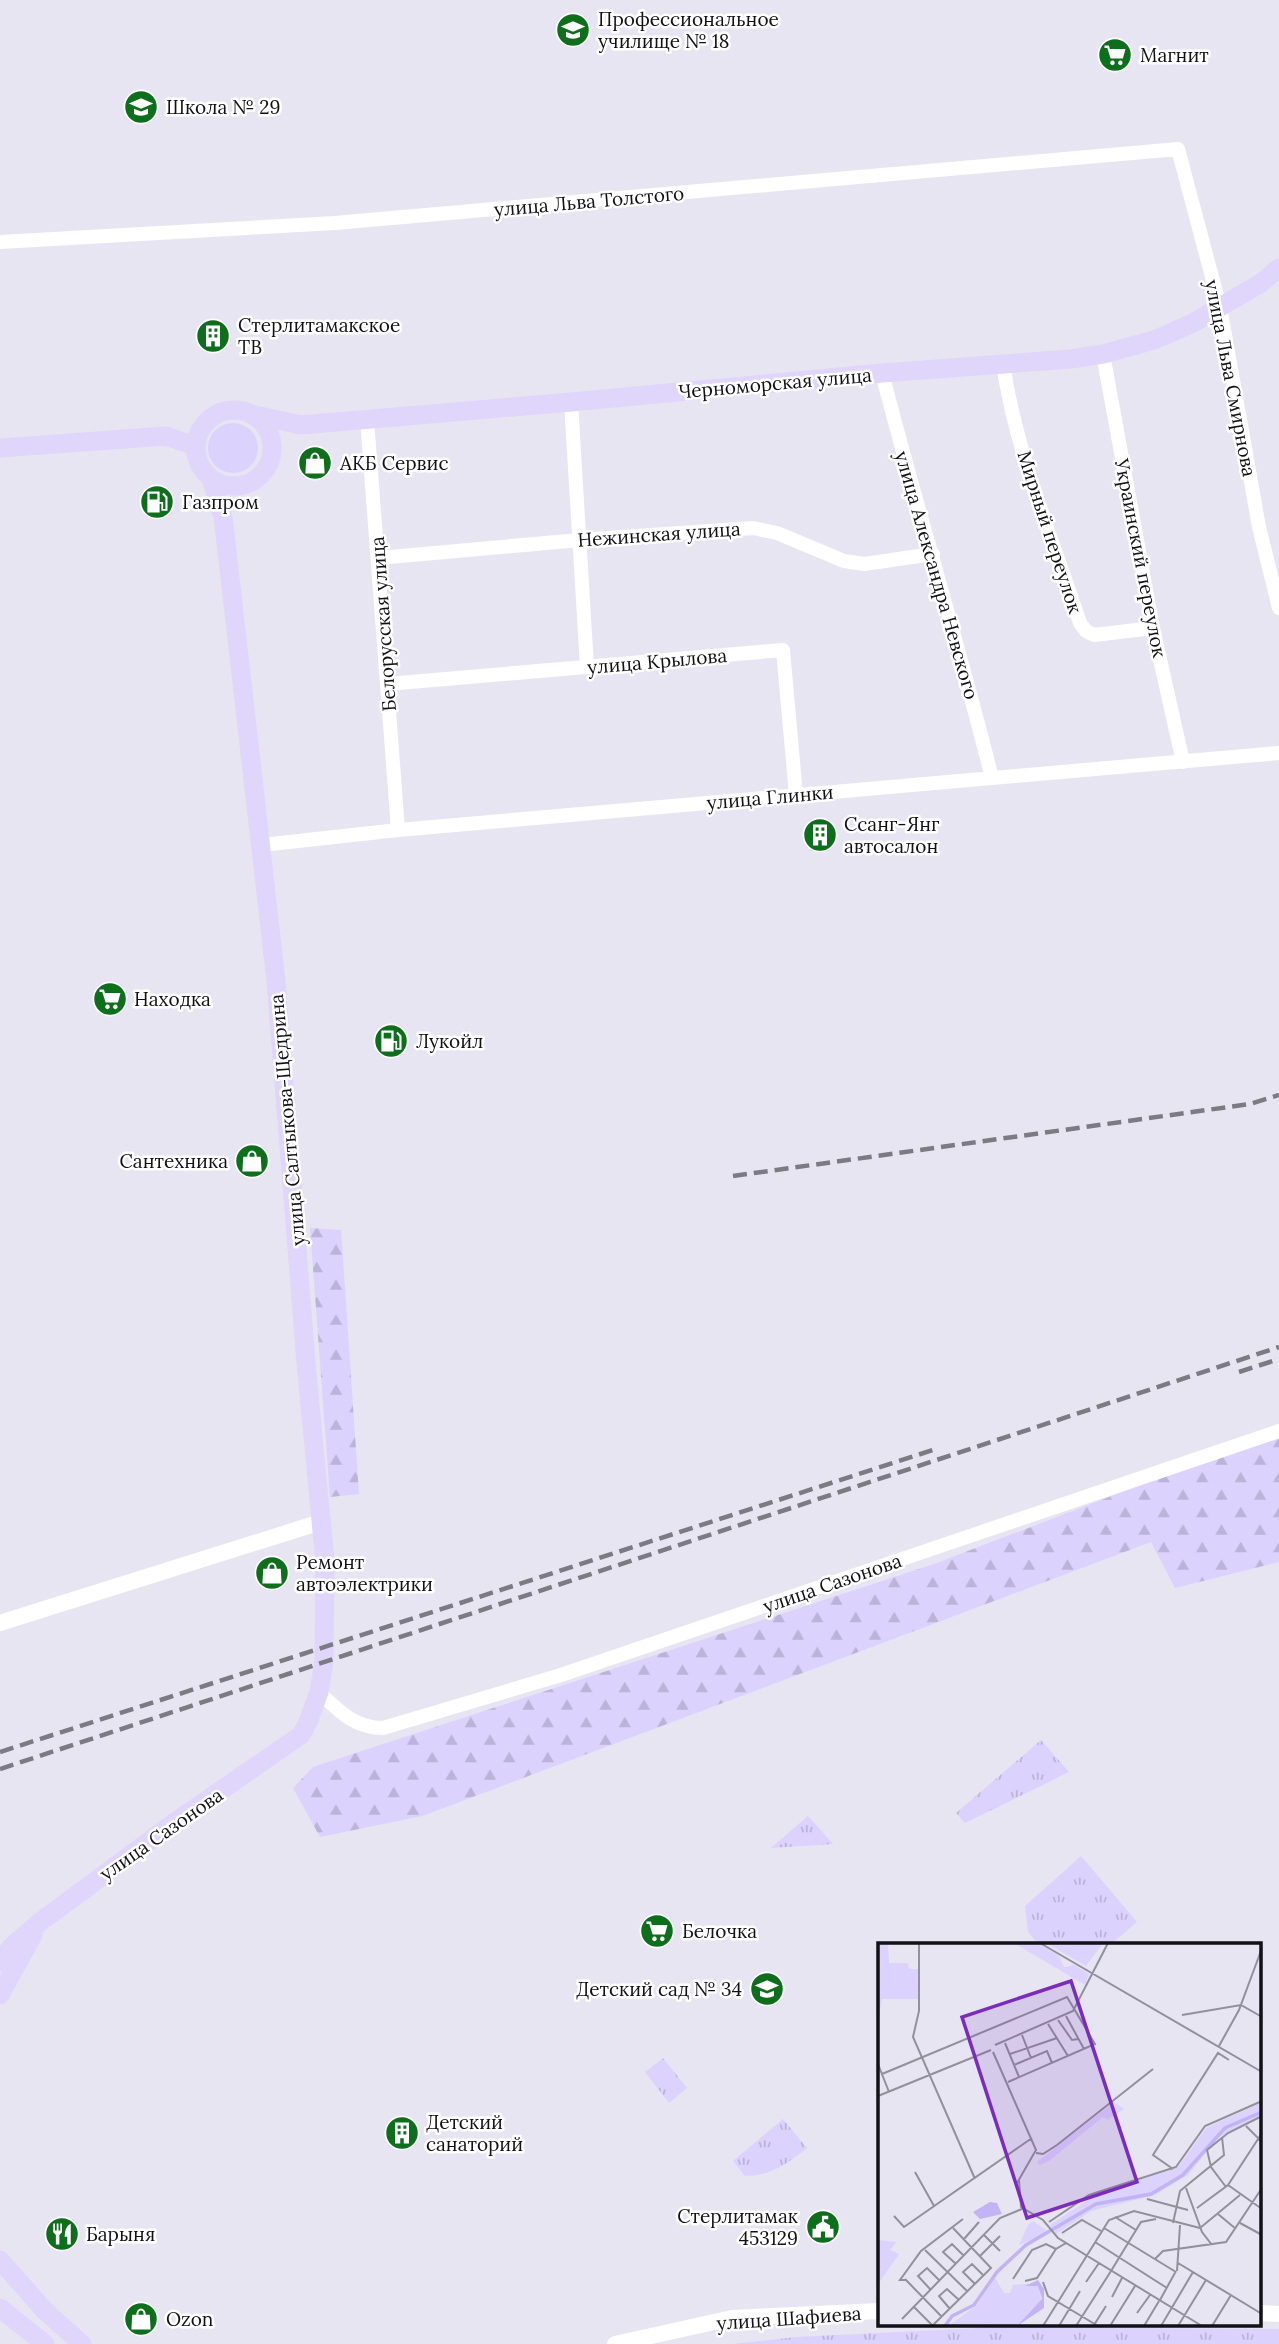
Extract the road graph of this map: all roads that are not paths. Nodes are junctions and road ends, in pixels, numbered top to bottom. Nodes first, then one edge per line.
1 (1178, 149) joint
2 (0, 242) edge
3 (1279, 268) edge
4 (1220, 307) junction
5 (1103, 354) junction
6 (1003, 364) junction
7 (882, 373) junction
8 (571, 402) junction
9 (251, 414) junction
10 (215, 415) junction
11 (367, 419) junction
12 (301, 425) junction
13 (166, 436) junction
14 (195, 446) junction
15 (0, 449) edge
16 (272, 454) junction
17 (211, 479) junction
18 (242, 486) junction
19 (223, 517) junction
20 (579, 540) junction
21 (933, 554) junction
22 (378, 558) junction
23 (1279, 608) edge
24 (1153, 628) junction
25 (587, 667) junction
26 (387, 684) junction
27 (1279, 753) edge
28 (1183, 762) junction
29 (992, 778) junction
30 (796, 795) junction
31 (398, 830) junction
32 (262, 845) junction
33 (1279, 1431) edge
34 (321, 1522) junction
35 (0, 1623) edge
36 (319, 1692) junction
37 (283, 1748) joint
38 (40, 1922) junction
39 (0, 1962) edge
40 (0, 1995) edge
41 (0, 2260) edge
42 (0, 2308) edge
43 (878, 2311) edge
44 (45, 2344) edge
45 (82, 2344) edge
46 (615, 2344) edge

1 - 2 street, улица Льва Толстого
1 - 4 street, улица Льва Смирнова
3 - 4 main road, Черноморская улица
4 - 5 main road, Черноморская улица
4 - 23 street, улица Льва Смирнова
5 - 6 main road, Черноморская улица
5 - 24 street, Украинский переулок
6 - 7 main road, Черноморская улица
6 - 24 street, Мирный переулок
7 - 8 main road, Черноморская улица
7 - 21 street, улица Александра Невского
8 - 11 main road, Черноморская улица
8 - 20 street
9 - 10 main road
9 - 12 main road, Черноморская улица
9 - 16 main road
10 - 13 main road
10 - 14 main road
11 - 12 main road, Черноморская улица
11 - 22 street, Белорусская улица
12 - 16 main road
13 - 14 main road
13 - 15 main road
14 - 17 main road
16 - 18 main road
17 - 18 main road
17 - 19 main road, улица Салтыкова-Щедрина
18 - 19 main road
19 - 32 main road, улица Салтыкова-Щедрина
20 - 21 street, Нежинская улица
20 - 22 street, Нежинская улица
20 - 25 street
21 - 29 street, улица Александра Невского
22 - 26 street, Белорусская улица
24 - 28 street, Украинский переулок
25 - 26 street, улица Крылова
25 - 30 street, улица Крылова
26 - 31 street, Белорусская улица
27 - 28 street, улица Глинки
28 - 29 street, улица Глинки
29 - 30 street, улица Глинки
30 - 31 street, улица Глинки
31 - 32 street, улица Глинки
32 - 34 main road, улица Салтыкова-Щедрина
33 - 36 street, улица Сазонова
34 - 35 street
34 - 36 main road, улица Салтыкова-Щедрина
36 - 37 main road, улица Салтыкова-Щедрина
37 - 38 main road, улица Сазонова
38 - 39 main road, улица Сазонова
38 - 40 main road, улица Сазонова
41 - 45 main road
42 - 44 main road
43 - 46 street, улица Шафиева

